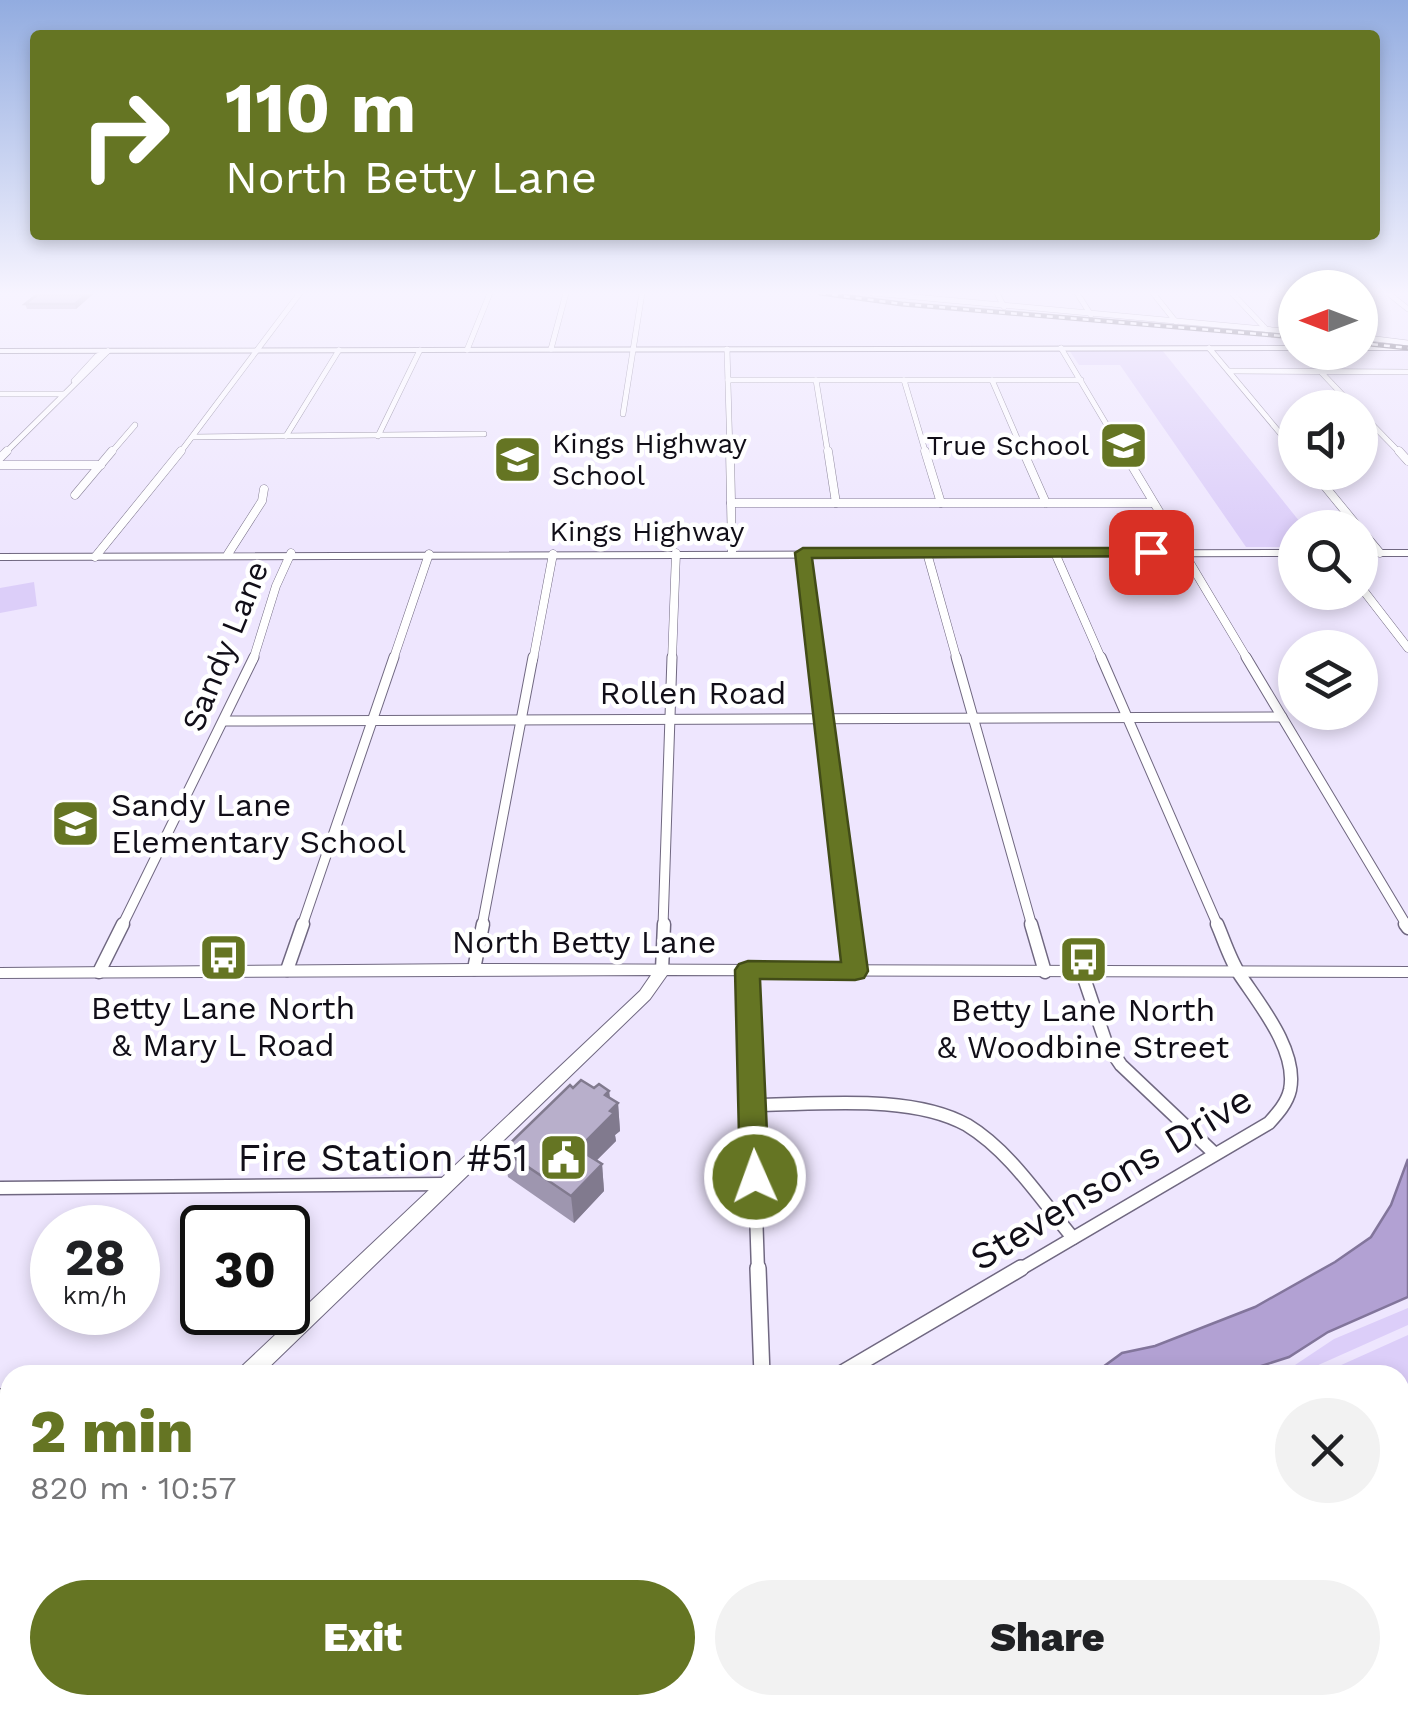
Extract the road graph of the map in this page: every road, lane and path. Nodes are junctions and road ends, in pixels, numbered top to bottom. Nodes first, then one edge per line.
1 (91, 373) edge
2 (240, 373) edge
3 (325, 373) edge
4 (409, 373) edge
5 (628, 373) edge
6 (728, 373) edge
7 (1077, 373) edge
8 (1231, 373) edge
9 (728, 380) junction
10 (816, 380) junction
11 (904, 380) junction
12 (992, 380) junction
13 (1081, 380) junction
14 (0, 394) edge
15 (64, 394) junction
16 (623, 414) dead end
17 (135, 425) dead end
18 (1278, 430) edge
19 (1378, 431) edge
20 (484, 434) dead end
21 (286, 436) junction
22 (378, 436) junction
23 (193, 437) junction
24 (0, 461) edge
25 (1408, 462) edge
26 (100, 465) junction
27 (264, 489) dead end
28 (1328, 490) edge
29 (75, 495) dead end
30 (1152, 502) junction
31 (731, 503) junction
32 (836, 503) junction
33 (941, 503) junction
34 (1046, 503) junction
35 (1345, 510) edge
36 (1378, 550) edge
37 (1183, 552) junction
38 (1278, 552) edge
39 (1408, 552) edge
40 (291, 553) junction
41 (676, 553) junction
42 (732, 553) junction
43 (803, 553) junction
44 (927, 553) junction
45 (1055, 553) junction
46 (1380, 553) joint
47 (228, 554) junction
48 (429, 554) junction
49 (553, 554) junction
50 (0, 557) edge
51 (96, 558) junction
52 (1378, 609) edge
53 (1408, 648) edge
54 (1278, 711) edge
55 (670, 718) junction
56 (822, 718) junction
57 (1126, 718) junction
58 (1278, 718) edge
59 (974, 719) junction
60 (373, 720) junction
61 (522, 720) junction
62 (224, 721) junction
63 (1289, 730) edge
64 (1408, 928) edge
65 (474, 969) junction
66 (287, 970) junction
67 (662, 970) junction
68 (748, 970) junction
69 (855, 971) junction
70 (99, 972) junction
71 (1046, 972) junction
72 (1082, 972) junction
73 (1238, 972) junction
74 (1408, 972) edge
75 (0, 973) edge
76 (752, 1105) junction
77 (1215, 1154) junction
78 (444, 1184) junction
79 (0, 1188) edge
80 (1073, 1238) junction
81 (256, 1365) edge
82 (762, 1365) edge
83 (856, 1365) edge

1 - 15 street
2 - 23 street
3 - 21 street
4 - 22 street
5 - 16 street
6 - 9 street
7 - 13 street
8 - 18 street
9 - 10 street
9 - 31 street
10 - 11 street
10 - 32 street
11 - 12 street
11 - 33 street
12 - 13 street
12 - 34 street
13 - 30 street
14 - 15 street
15 - 24 street
17 - 26 street
19 - 25 street
20 - 22 street
21 - 22 street
21 - 23 street
23 - 51 street
24 - 26 street
26 - 29 street
27 - 47 street
28 - 35 street
30 - 34 street
30 - 37 street
31 - 32 street
31 - 42 street
32 - 33 street
33 - 34 street
36 - 46 street
37 - 38 street, Kings Highway
37 - 45 street, Kings Highway
37 - 54 street
39 - 46 street
40 - 47 street, Kings Highway
40 - 48 street, Kings Highway
40 - 62 street, Sandy Lane
41 - 42 street, Kings Highway
41 - 49 street, Kings Highway
41 - 55 street
42 - 43 street, Kings Highway
43 - 44 street, Kings Highway
43 - 56 street
44 - 45 street, Kings Highway
44 - 59 street
45 - 57 street
47 - 51 street, Kings Highway
48 - 49 street, Kings Highway
48 - 60 street
49 - 61 street
50 - 51 street, Kings Highway
52 - 53 street
55 - 56 street, Rollen Road
55 - 61 street, Rollen Road
55 - 67 street
56 - 59 street, Rollen Road
56 - 69 street
57 - 58 street, Rollen Road
57 - 59 street, Rollen Road
57 - 73 street
59 - 71 street
60 - 61 street, Rollen Road
60 - 62 street, Rollen Road
60 - 66 street
61 - 65 street
62 - 70 street, Sandy Lane
63 - 64 street
65 - 66 street, North Betty Lane
65 - 67 street, North Betty Lane
66 - 70 street, North Betty Lane
67 - 68 street, North Betty Lane
67 - 78 street
68 - 69 street, North Betty Lane
68 - 76 street
69 - 71 street, North Betty Lane
70 - 75 street, North Betty Lane
71 - 72 street, North Betty Lane
72 - 73 street, North Betty Lane
72 - 77 street
73 - 74 street, North Betty Lane
73 - 77 street, Stevensons Drive
76 - 80 street
76 - 82 street
77 - 80 street, Stevensons Drive
78 - 79 street
78 - 81 street
80 - 83 street, Stevensons Drive

